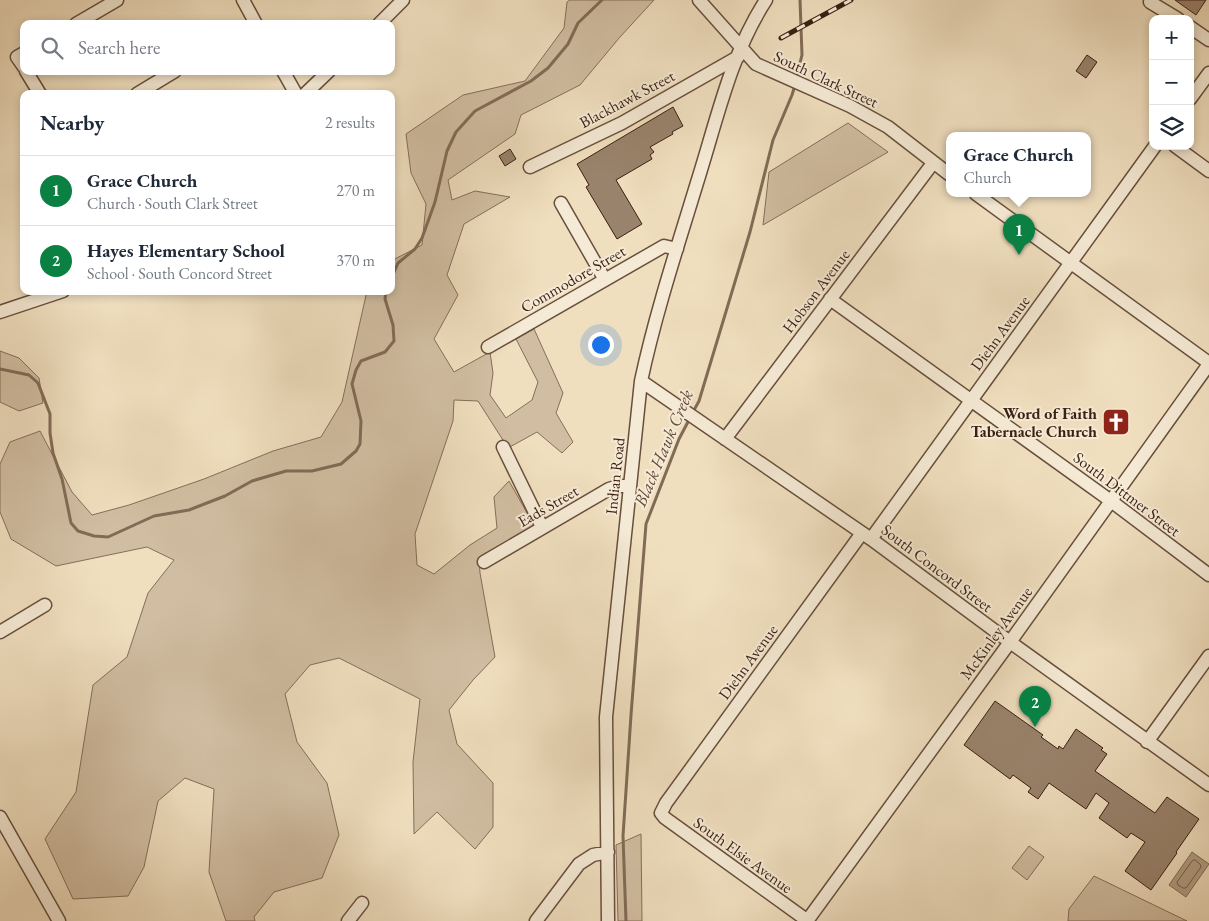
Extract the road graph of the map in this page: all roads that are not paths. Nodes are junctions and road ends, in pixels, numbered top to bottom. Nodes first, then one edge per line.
1 (117, 0) edge
2 (243, 0) edge
3 (403, 0) edge
4 (699, 0) edge
5 (766, 0) edge
6 (1150, 2) dead end
7 (1171, 15) edge
8 (83, 20) edge
9 (253, 20) edge
10 (382, 20) edge
11 (1194, 30) edge
12 (1209, 40) edge
13 (740, 53) junction
14 (1209, 73) edge
15 (28, 75) edge
16 (168, 75) edge
17 (285, 75) edge
18 (325, 75) edge
19 (38, 90) edge
20 (144, 90) edge
21 (294, 90) edge
22 (309, 90) edge
23 (1194, 94) edge
24 (1152, 150) edge
25 (1180, 150) edge
26 (933, 163) junction
27 (530, 167) dead end
28 (946, 172) edge
29 (1209, 172) edge
30 (980, 197) edge
31 (561, 203) dead end
32 (677, 249) junction
33 (1070, 262) junction
34 (605, 280) junction
35 (51, 295) edge
36 (830, 299) junction
37 (0, 312) edge
38 (488, 346) dead end
39 (1209, 363) edge
40 (641, 381) junction
41 (971, 400) junction
42 (725, 439) junction
43 (503, 447) dead end
44 (630, 486) junction
45 (1111, 501) junction
46 (542, 528) junction
47 (867, 536) junction
48 (484, 562) dead end
49 (1209, 576) edge
50 (46, 605) dead end
51 (0, 632) edge
52 (1010, 642) junction
53 (1209, 656) edge
54 (1147, 742) junction
55 (1209, 785) edge
56 (661, 812) joint
57 (0, 817) edge
58 (608, 852) junction
59 (362, 903) dead end
60 (59, 921) edge
61 (348, 921) edge
62 (536, 921) edge
63 (608, 921) edge
64 (807, 921) edge

1 - 8 street
2 - 9 street
3 - 10 street
4 - 13 street, South Clark Street
5 - 13 street
6 - 7 street
11 - 12 street
13 - 26 street, South Clark Street
13 - 27 street, Blackhawk Street
13 - 32 street, Indian Road
14 - 23 street
15 - 19 street
16 - 20 street
17 - 21 street
18 - 22 street
24 - 33 street, Diehn Avenue
25 - 29 street
26 - 28 street, South Clark Street
26 - 36 street, Hobson Avenue
30 - 33 street
31 - 34 street
32 - 34 street, Commodore Street
32 - 40 street, Indian Road
33 - 39 street
33 - 41 street, Diehn Avenue
34 - 38 street, Commodore Street
35 - 37 street
36 - 41 street, South Dittmer Street
36 - 42 street, Hobson Avenue
39 - 45 street, McKinley Avenue
40 - 42 street, South Concord Street
40 - 44 street, Indian Road
41 - 45 street, South Dittmer Street
41 - 47 street, Diehn Avenue
42 - 47 street, South Concord Street
43 - 46 street
44 - 46 street, Eads Street
44 - 58 street, Indian Road
45 - 49 street, South Dittmer Street
45 - 52 street, McKinley Avenue
46 - 48 street, Eads Street
47 - 52 street, South Concord Street
47 - 56 street, Diehn Avenue
50 - 51 street
52 - 54 street, South Concord Street
52 - 64 street, McKinley Avenue
53 - 54 street
54 - 55 street, South Concord Street
56 - 64 street, South Elsie Avenue
57 - 60 street
58 - 62 street
58 - 63 street, Indian Road
59 - 61 street

